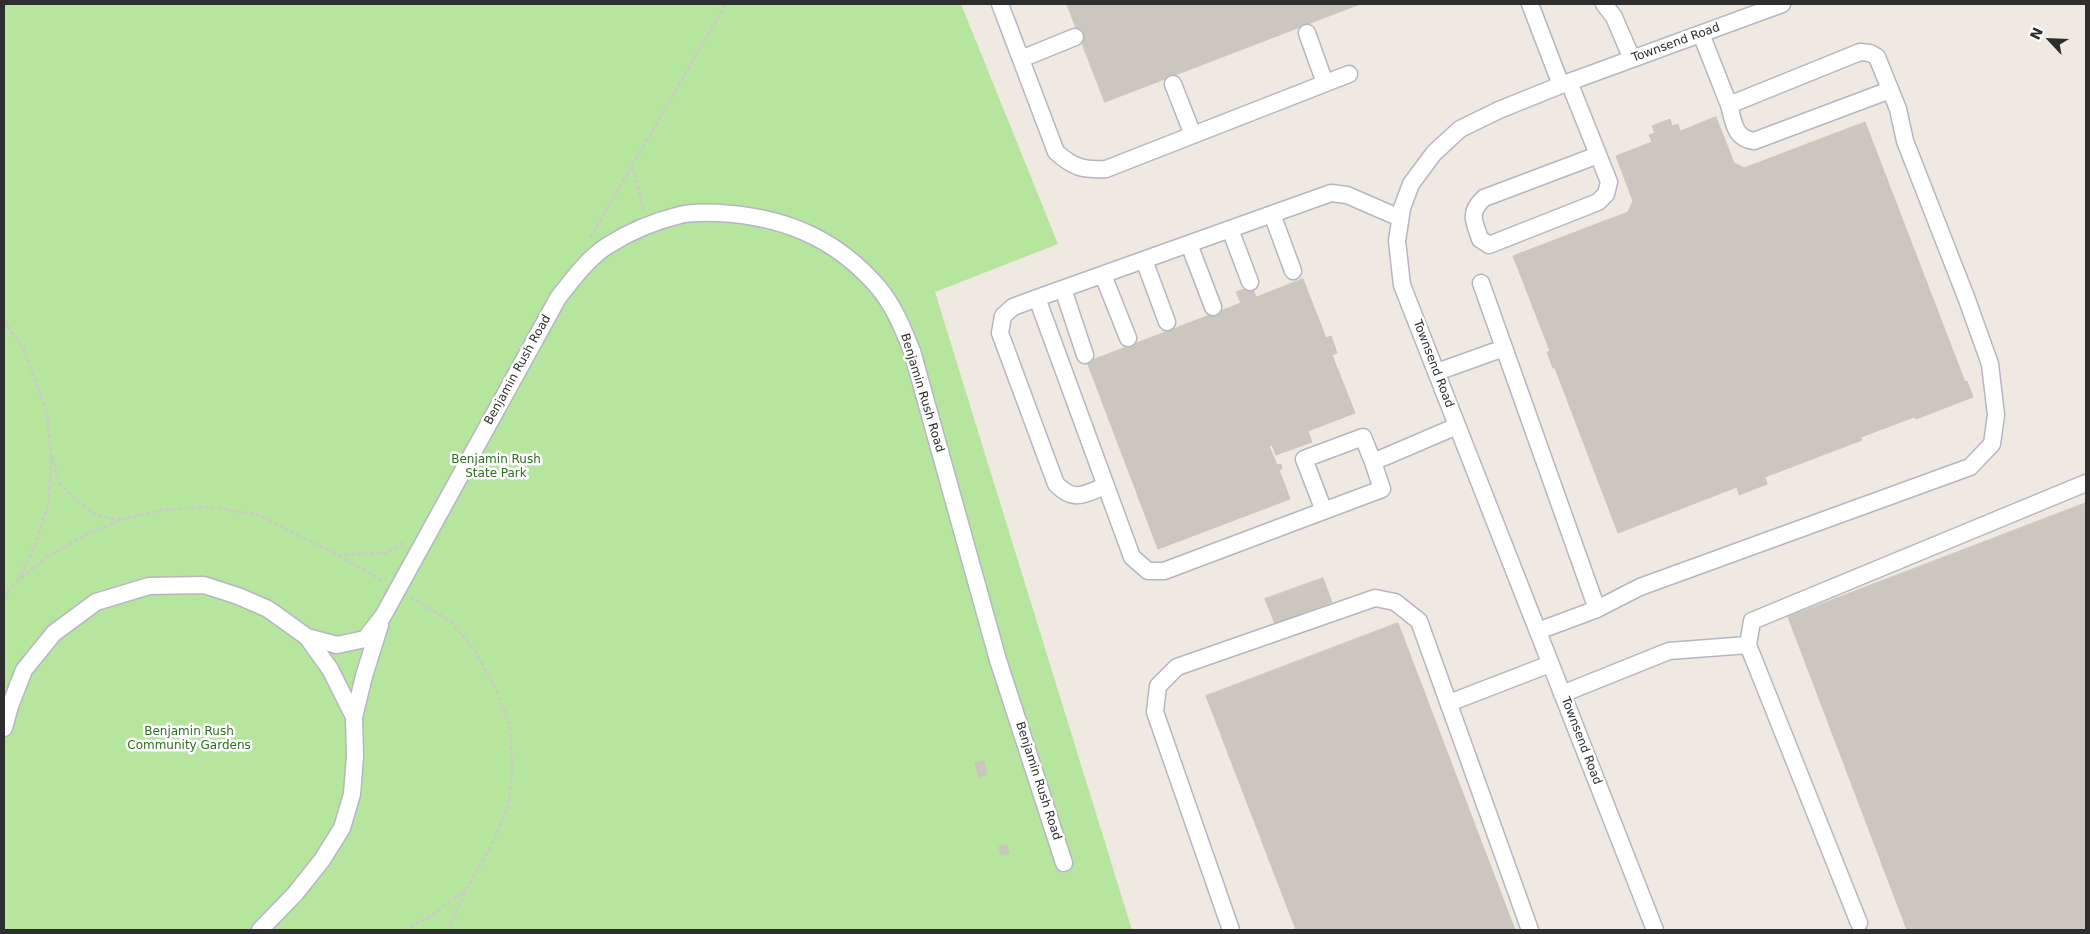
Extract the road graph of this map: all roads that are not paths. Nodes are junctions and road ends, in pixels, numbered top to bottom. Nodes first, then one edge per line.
1 (1000, 4) edge
2 (1530, 4) edge
3 (1782, 4) edge
4 (1611, 8) edge
5 (1306, 33) dead end
6 (1701, 34) junction
7 (1075, 37) dead end
8 (1021, 59) junction
9 (1632, 59) junction
10 (1349, 74) dead end
11 (1325, 83) junction
12 (1565, 83) junction
13 (1173, 84) dead end
14 (1890, 90) junction
15 (1729, 105) junction
16 (1193, 135) junction
17 (1598, 155) junction
18 (1272, 214) junction
19 (1400, 218) junction
20 (1230, 229) junction
21 (1189, 244) junction
22 (1144, 260) junction
23 (1293, 271) dead end
24 (1103, 275) junction
25 (1250, 282) dead end
26 (1481, 283) dead end
27 (1063, 289) junction
28 (1037, 298) junction
29 (1213, 307) dead end
30 (1168, 322) dead end
31 (1128, 338) dead end
32 (1504, 348) junction
33 (1085, 355) dead end
34 (1436, 372) junction
35 (1458, 426) junction
36 (1373, 462) junction
37 (2086, 483) edge
38 (1106, 486) junction
39 (1324, 511) junction
40 (1597, 609) junction
41 (383, 616) junction
42 (1538, 631) junction
43 (307, 637) junction
44 (1748, 645) junction
45 (1550, 664) junction
46 (1562, 694) junction
47 (1448, 703) junction
48 (354, 717) junction
49 (4, 728) edge
50 (1064, 863) dead end
51 (1859, 923) dead end
52 (260, 930) edge
53 (1232, 930) edge
54 (1530, 930) edge
55 (1654, 930) edge

1 - 8 street
2 - 12 street
3 - 6 street, Townsend Road
4 - 9 street
5 - 11 street
6 - 9 street, Townsend Road
6 - 15 street
7 - 8 street
8 - 16 street
9 - 12 street, Townsend Road
10 - 11 street
11 - 16 street
12 - 17 street
12 - 19 street, Townsend Road
13 - 16 street
14 - 15 street
14 - 15 street
14 - 40 street
17 - 17 street
18 - 19 street
18 - 20 street
18 - 23 street
19 - 34 street, Townsend Road
20 - 21 street
20 - 25 street
21 - 22 street
21 - 29 street
22 - 24 street
22 - 30 street
24 - 27 street
24 - 31 street
26 - 32 street
27 - 28 street
27 - 33 street
28 - 38 street
28 - 38 street
32 - 34 street
32 - 40 street
34 - 35 street, Townsend Road
35 - 36 street
35 - 42 street, Townsend Road
36 - 39 street
36 - 39 street
37 - 44 street
38 - 39 street
40 - 42 street
41 - 43 street, Benjamin Rush Road
41 - 48 street, Benjamin Rush Road
41 - 50 street, Benjamin Rush Road
42 - 45 street, Townsend Road
43 - 48 street, Benjamin Rush Road
43 - 49 street, Benjamin Rush Road
44 - 46 street
44 - 51 street
45 - 46 street, Townsend Road
45 - 47 street
46 - 55 street, Townsend Road
47 - 53 street
47 - 54 street
48 - 52 street, Benjamin Rush Road

